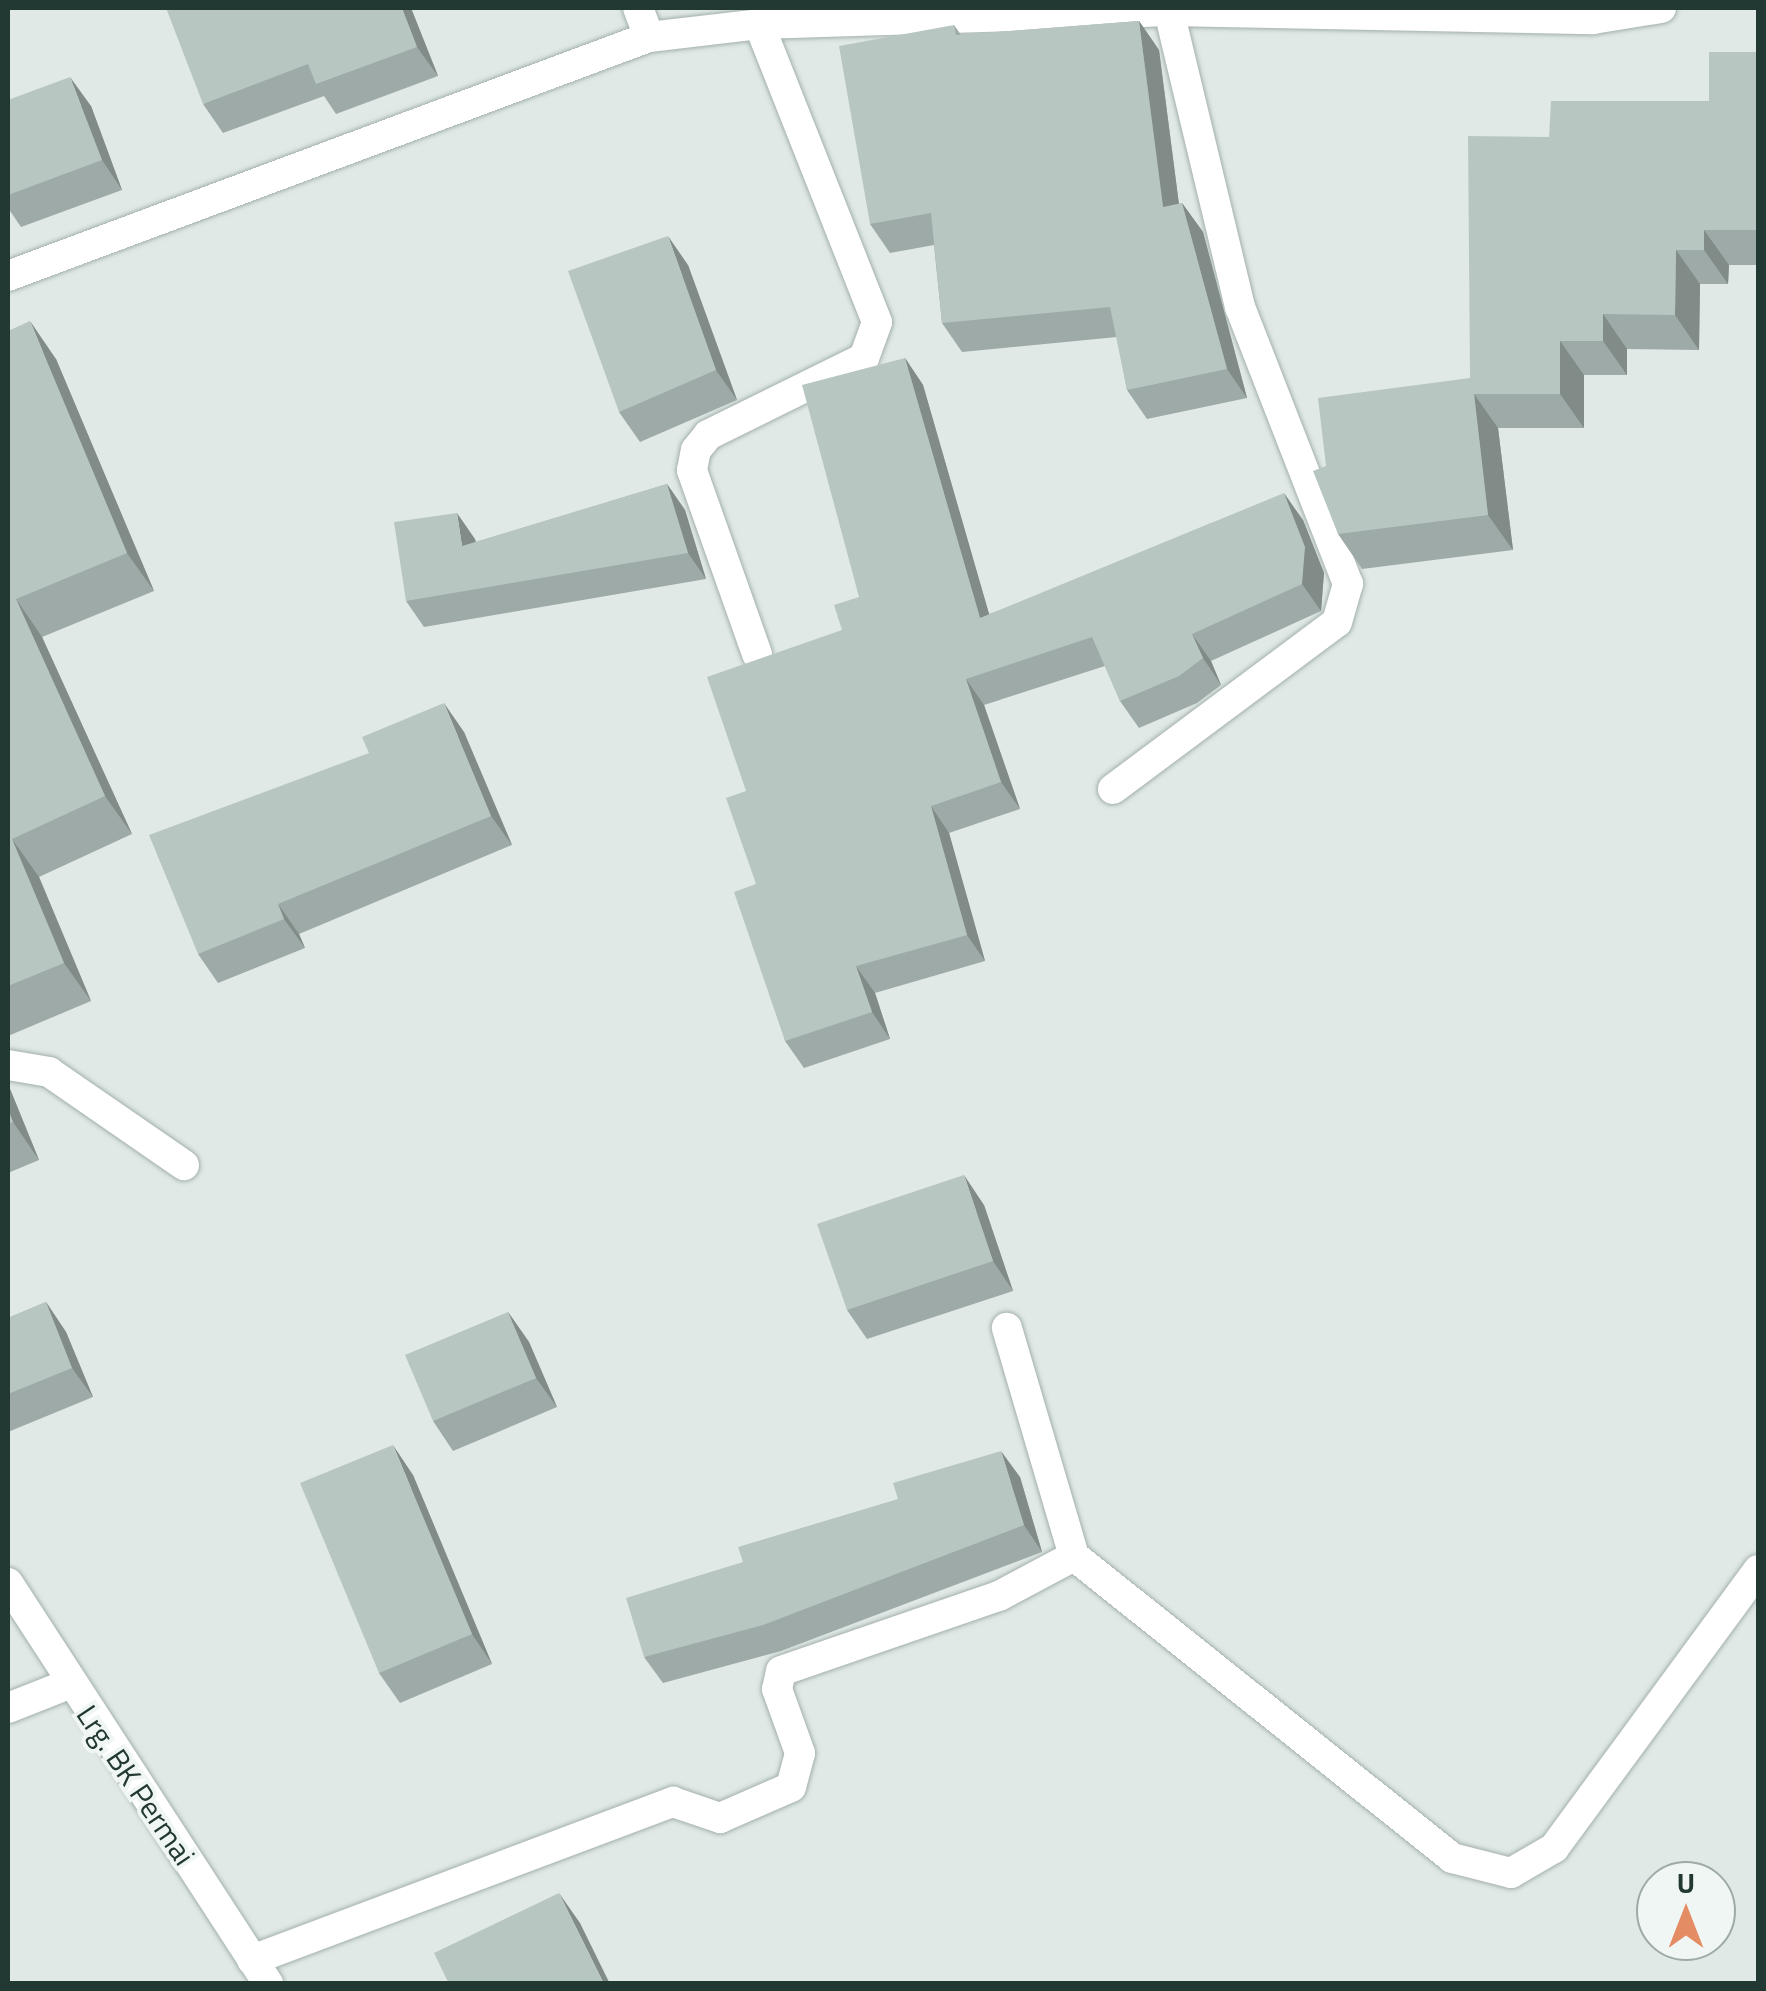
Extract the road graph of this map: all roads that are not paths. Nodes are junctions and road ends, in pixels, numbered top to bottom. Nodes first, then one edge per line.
1 (638, 8) edge
2 (1661, 8) edge
3 (1169, 11) junction
4 (759, 24) junction
5 (650, 37) junction
6 (8, 276) edge
7 (756, 654) dead end
8 (1113, 790) dead end
9 (8, 1065) edge
10 (184, 1165) dead end
11 (1007, 1328) dead end
12 (1074, 1556) junction
13 (1758, 1570) edge
14 (8, 1583) edge
15 (69, 1684) junction
16 (8, 1708) edge
17 (260, 1972) edge

1 - 5 street
2 - 3 street
3 - 4 street
3 - 8 street
4 - 5 street
4 - 7 street
5 - 6 street
9 - 10 street
11 - 12 street
12 - 13 street
12 - 17 street
14 - 15 street, Lrg. BK Permai
15 - 16 street
15 - 17 street, Lrg. BK Permai

